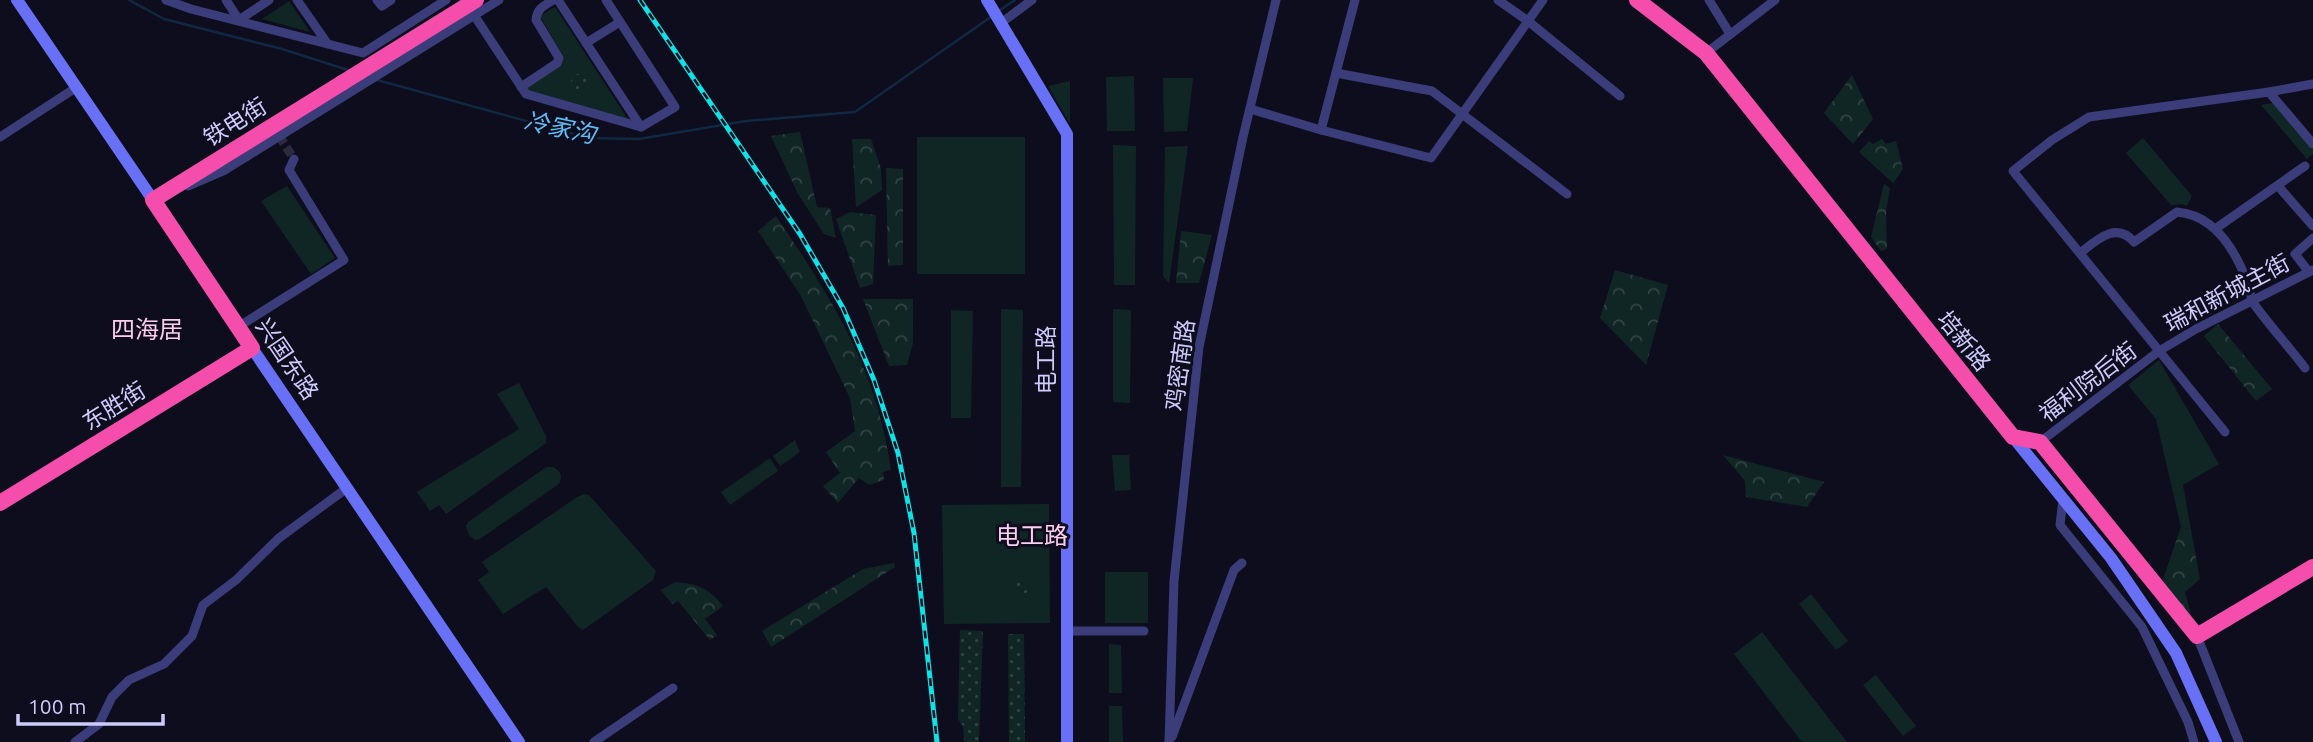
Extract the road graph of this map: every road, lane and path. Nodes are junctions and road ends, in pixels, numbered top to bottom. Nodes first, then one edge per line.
1 (17, 0) edge
2 (166, 0) edge
3 (226, 0) edge
4 (269, 0) edge
5 (297, 0) edge
6 (377, 0) edge
7 (391, 0) edge
8 (446, 0) edge
9 (499, 0) edge
10 (556, 0) edge
11 (606, 0) edge
12 (987, 0) edge
13 (1032, 0) edge
14 (1276, 0) edge
15 (1355, 0) edge
16 (1498, 0) edge
17 (1543, 0) edge
18 (1637, 0) edge
19 (1709, 0) edge
20 (1775, 0) edge
21 (475, 8) edge
22 (239, 20) junction
23 (414, 20) junction
24 (1528, 21) junction
25 (620, 22) junction
26 (1001, 23) junction
27 (1730, 34) junction
28 (327, 43) junction
29 (429, 43) junction
30 (586, 43) junction
31 (1706, 53) junction
32 (1336, 73) junction
33 (2313, 84) edge
34 (77, 87) junction
35 (521, 88) junction
36 (2269, 92) junction
37 (1620, 96) dead end
38 (1250, 110) junction
39 (1463, 113) junction
40 (641, 127) junction
41 (1321, 130) junction
42 (0, 137) edge
43 (2313, 144) edge
44 (294, 159) tunnel mouth
45 (2305, 166) dead end
46 (2278, 186) junction
47 (1567, 194) dead end
48 (153, 200) junction
49 (2313, 226) edge
50 (2215, 229) junction
51 (2313, 238) edge
52 (2080, 253) junction
53 (2311, 271) edge
54 (2252, 302) junction
55 (238, 327) junction
56 (252, 348) junction
57 (2159, 351) junction
58 (2305, 368) dead end
59 (2225, 432) dead end
60 (2013, 437) junction
61 (2040, 442) junction
62 (347, 488) junction
63 (2063, 499) junction
64 (0, 503) edge
65 (1241, 563) dead end
66 (2313, 566) edge
67 (1067, 631) junction
68 (1144, 631) dead end
69 (2197, 636) junction
70 (673, 688) dead end
71 (75, 742) edge
72 (519, 742) edge
73 (594, 742) edge
74 (1068, 742) edge
75 (1170, 742) edge
76 (2194, 742) edge
77 (2216, 742) edge
78 (2239, 742) edge

1 - 34 main road, 兴国东路
2 - 22 street
3 - 22 street
4 - 22 street
5 - 28 street
6 - 7 street
8 - 23 street
9 - 21 street
10 - 30 street
10 - 35 street
11 - 25 street
12 - 26 main road, 电工路
13 - 26 street
14 - 38 street, 鸡密南路
15 - 32 street
16 - 24 street
17 - 24 street
18 - 31 highway, 培新路
19 - 27 street
20 - 27 street
21 - 29 street
21 - 35 street
21 - 48 highway, 铁电街, bridge
22 - 28 street
23 - 28 street
23 - 29 street
24 - 37 street
24 - 39 street
25 - 30 street
25 - 40 street
26 - 67 main road, 电工路
27 - 31 street
29 - 48 street
30 - 40 street
31 - 60 highway, 培新路
32 - 39 street
32 - 41 street
33 - 36 street
34 - 42 street
34 - 48 main road, 兴国东路
35 - 40 street
36 - 43 street
36 - 52 street
38 - 41 street
38 - 75 street, 鸡密南路
39 - 41 street
39 - 47 street
44 - 55 street
45 - 46 street
46 - 49 street
46 - 50 street
48 - 55 highway, 兴国东路
50 - 52 street
50 - 54 street
51 - 53 street
52 - 57 street
53 - 54 street, 瑞和新城主街
54 - 57 street, 瑞和新城主街
54 - 58 street
55 - 56 highway, 兴国东路
56 - 62 main road, 兴国东路
56 - 64 highway, 东胜街
57 - 59 street
57 - 61 street, 福利院后街
60 - 61 highway
60 - 63 main road, 培新路
61 - 69 highway
62 - 71 street
62 - 72 main road, 兴国东路
63 - 76 street
63 - 77 main road, 培新路
65 - 75 street
66 - 69 highway
67 - 68 street
67 - 74 main road, 电工路
69 - 78 street
70 - 73 street

